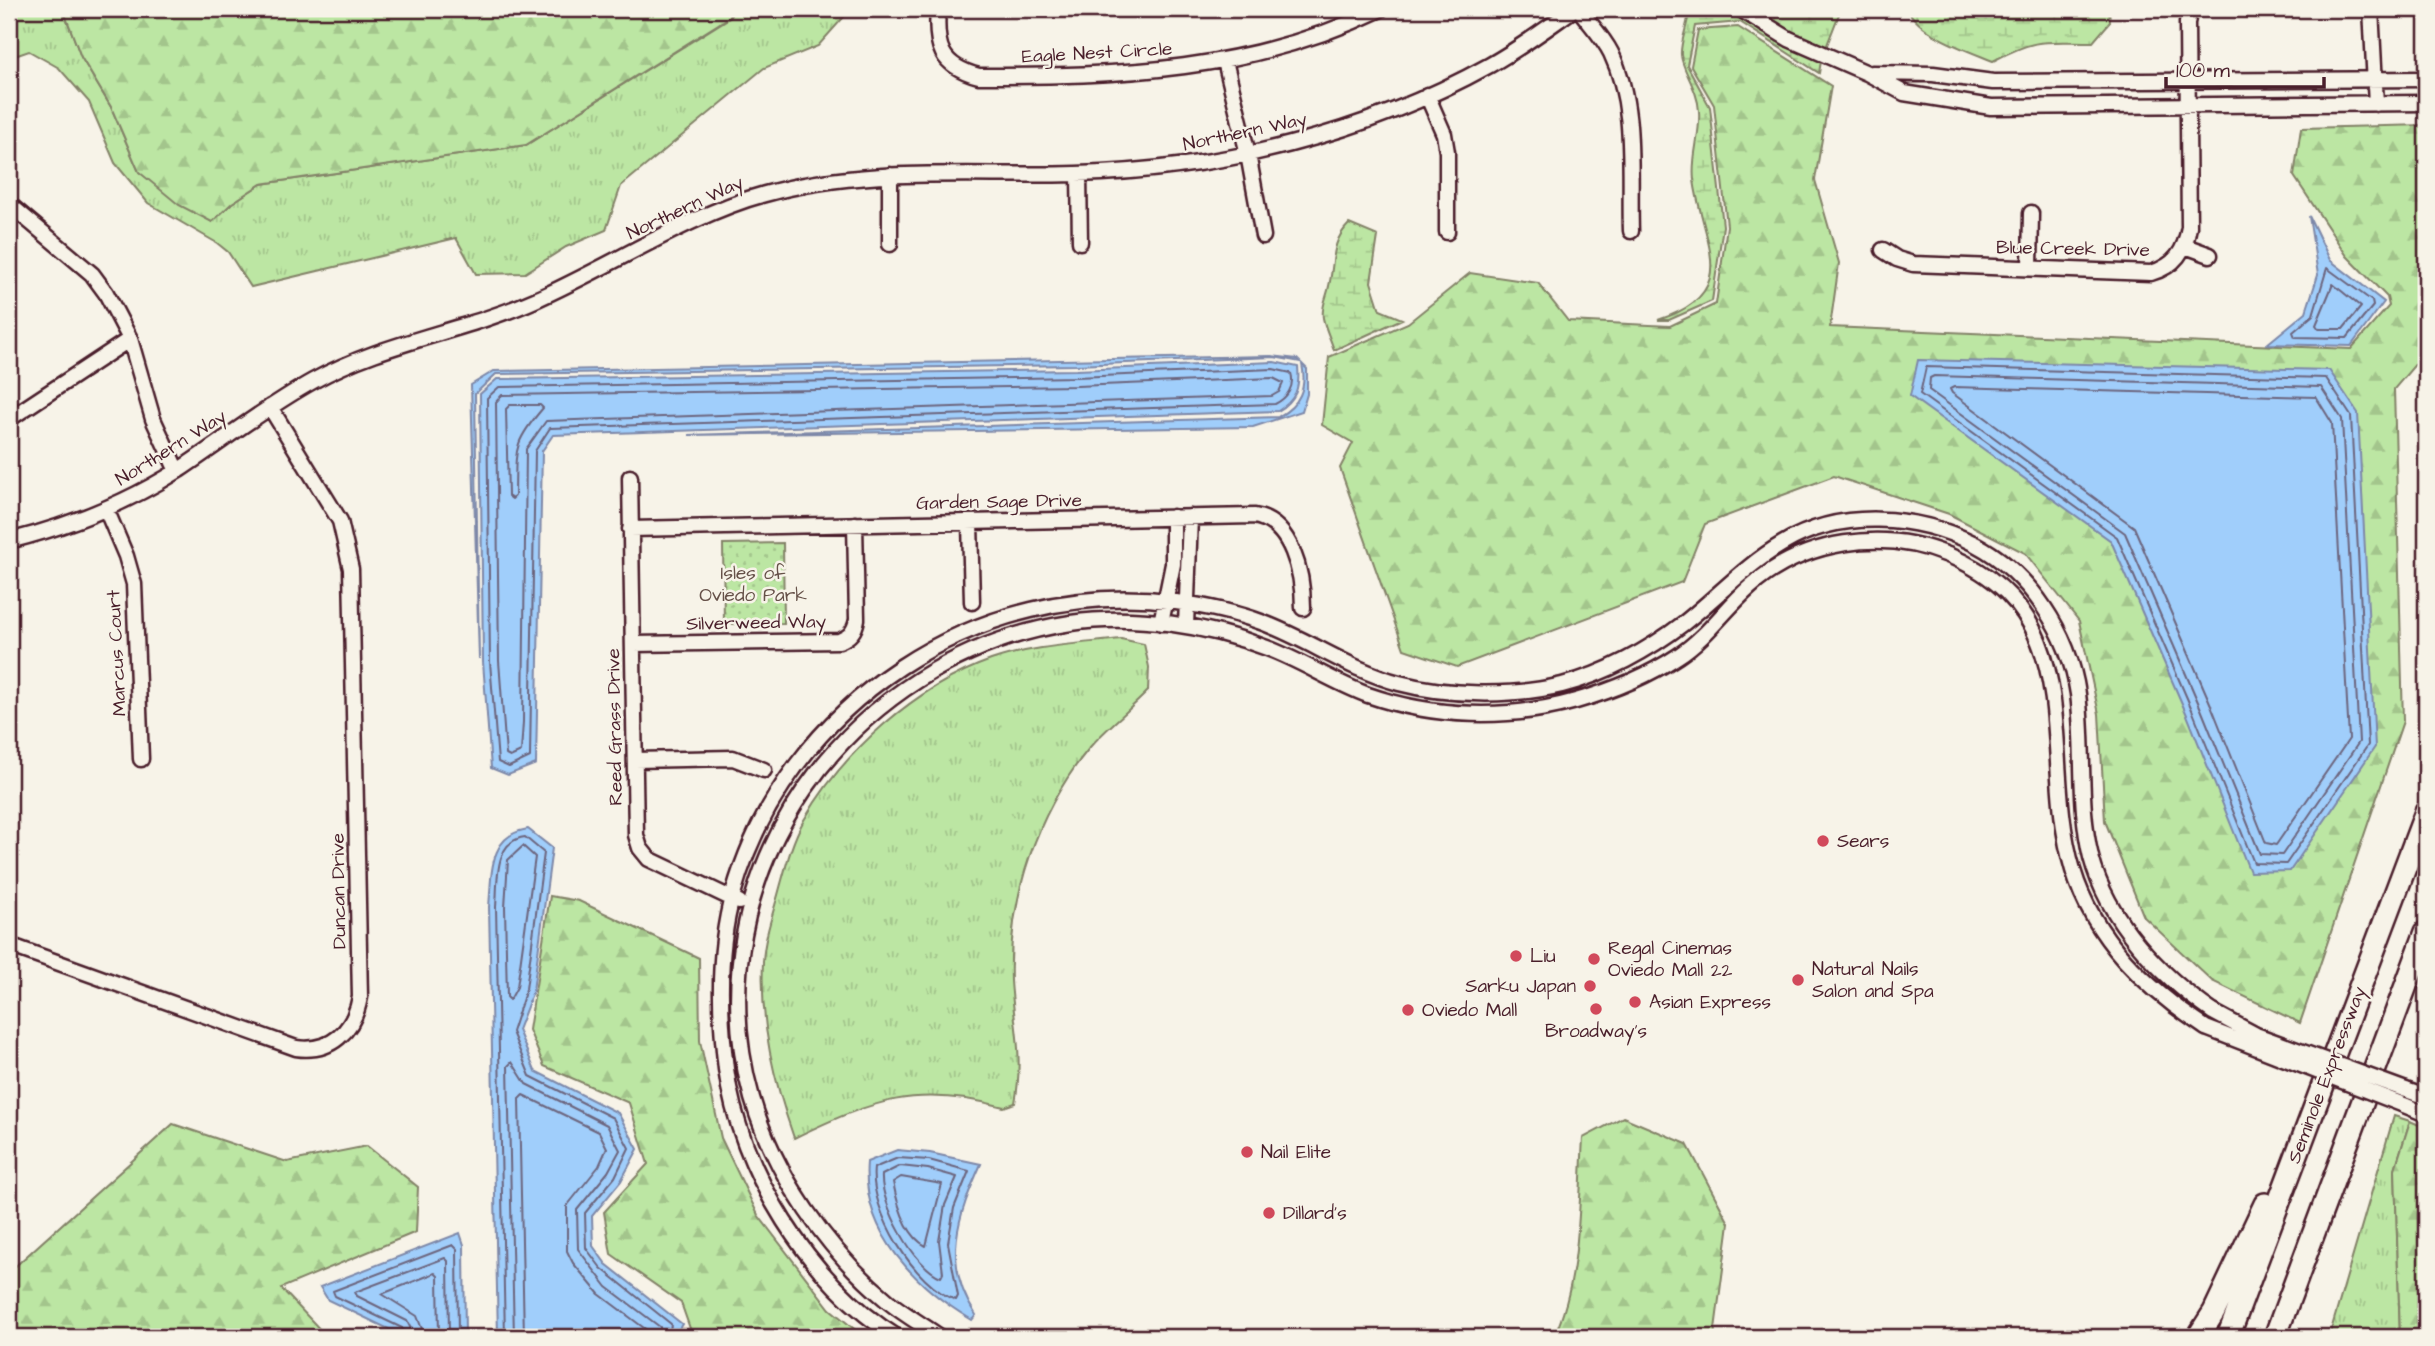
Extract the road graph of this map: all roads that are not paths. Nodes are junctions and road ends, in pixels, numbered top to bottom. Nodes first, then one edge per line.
1 (938, 9) edge
2 (1381, 9) edge
3 (1576, 9) edge
4 (2190, 9) edge
5 (2371, 9) edge
6 (1745, 12) edge
7 (1225, 61) junction
8 (1867, 73) junction
9 (2374, 79) junction
10 (2426, 79) edge
11 (2189, 81) junction
12 (2006, 82) junction
13 (1427, 96) junction
14 (2426, 103) edge
15 (2376, 104) junction
16 (2188, 105) junction
17 (2007, 107) junction
18 (1248, 154) junction
19 (1079, 174) junction
20 (890, 175) junction
21 (9, 204) edge
22 (2031, 213) dead end
23 (1631, 231) dead end
24 (1447, 232) dead end
25 (1263, 236) dead end
26 (1080, 242) dead end
27 (890, 244) dead end
28 (2185, 246) junction
29 (1883, 250) dead end
30 (2210, 255) dead end
31 (2030, 268) junction
32 (130, 339) junction
33 (270, 407) junction
34 (9, 419) edge
35 (177, 471) junction
36 (629, 478) dead end
37 (106, 509) junction
38 (1173, 517) junction
39 (1190, 517) junction
40 (970, 522) junction
41 (855, 524) junction
42 (631, 529) junction
43 (9, 541) edge
44 (1173, 564) junction
45 (1189, 566) junction
46 (1165, 601) junction
47 (972, 602) dead end
48 (1186, 604) junction
49 (1303, 608) dead end
50 (1161, 623) junction
51 (1186, 626) junction
52 (633, 644) junction
53 (141, 759) dead end
54 (635, 760) junction
55 (764, 770) dead end
56 (2426, 812) edge
57 (732, 898) junction
58 (750, 907) junction
59 (2426, 932) edge
60 (9, 945) edge
61 (2426, 1097) edge
62 (2426, 1114) edge
63 (2270, 1209) junction
64 (2277, 1332) edge
65 (897, 1337) edge
66 (940, 1337) edge
67 (2197, 1337) edge
68 (2228, 1337) edge

1 - 7 street, Eagle Nest Circle
2 - 7 street, Eagle Nest Circle
3 - 13 street, Northern Way
3 - 23 street
4 - 11 street
5 - 9 street
6 - 8 street
7 - 18 street
8 - 12 street
8 - 17 street
9 - 10 street
9 - 11 street
9 - 15 street
11 - 12 street
11 - 16 street
12 - 17 street
13 - 18 street, Northern Way
13 - 24 street
14 - 15 street
15 - 16 street
16 - 17 street
16 - 28 street
18 - 19 street, Northern Way
18 - 25 street
19 - 20 street, Northern Way
19 - 26 street
20 - 27 street
20 - 33 street, Northern Way
21 - 32 street
22 - 31 street
28 - 30 street
28 - 31 street, Blue Creek Drive
29 - 31 street, Blue Creek Drive
32 - 34 street
32 - 35 street
33 - 35 street, Northern Way
33 - 60 street, Duncan Drive
35 - 37 street, Northern Way
36 - 42 street, Reed Grass Drive
37 - 43 street, Northern Way
37 - 53 street, Marcus Court
38 - 39 street, Garden Sage Drive
38 - 40 street, Garden Sage Drive
38 - 44 street
39 - 45 street
39 - 49 street, Garden Sage Drive
40 - 41 street, Garden Sage Drive
40 - 47 street
41 - 42 street, Garden Sage Drive
41 - 52 street, Silverweed Way
42 - 52 street, Reed Grass Drive
44 - 45 street
44 - 46 street
45 - 48 street
46 - 48 street
46 - 50 street
46 - 57 street
48 - 51 street
48 - 61 street, bridge
50 - 51 street
50 - 58 street
51 - 62 street, bridge
52 - 54 street, Reed Grass Drive
54 - 55 street
54 - 57 street, Reed Grass Drive
56 - 63 highway, Seminole Expressway
57 - 58 street, Reed Grass Drive
57 - 65 street
58 - 66 street
59 - 64 highway
63 - 67 highway
63 - 68 highway

